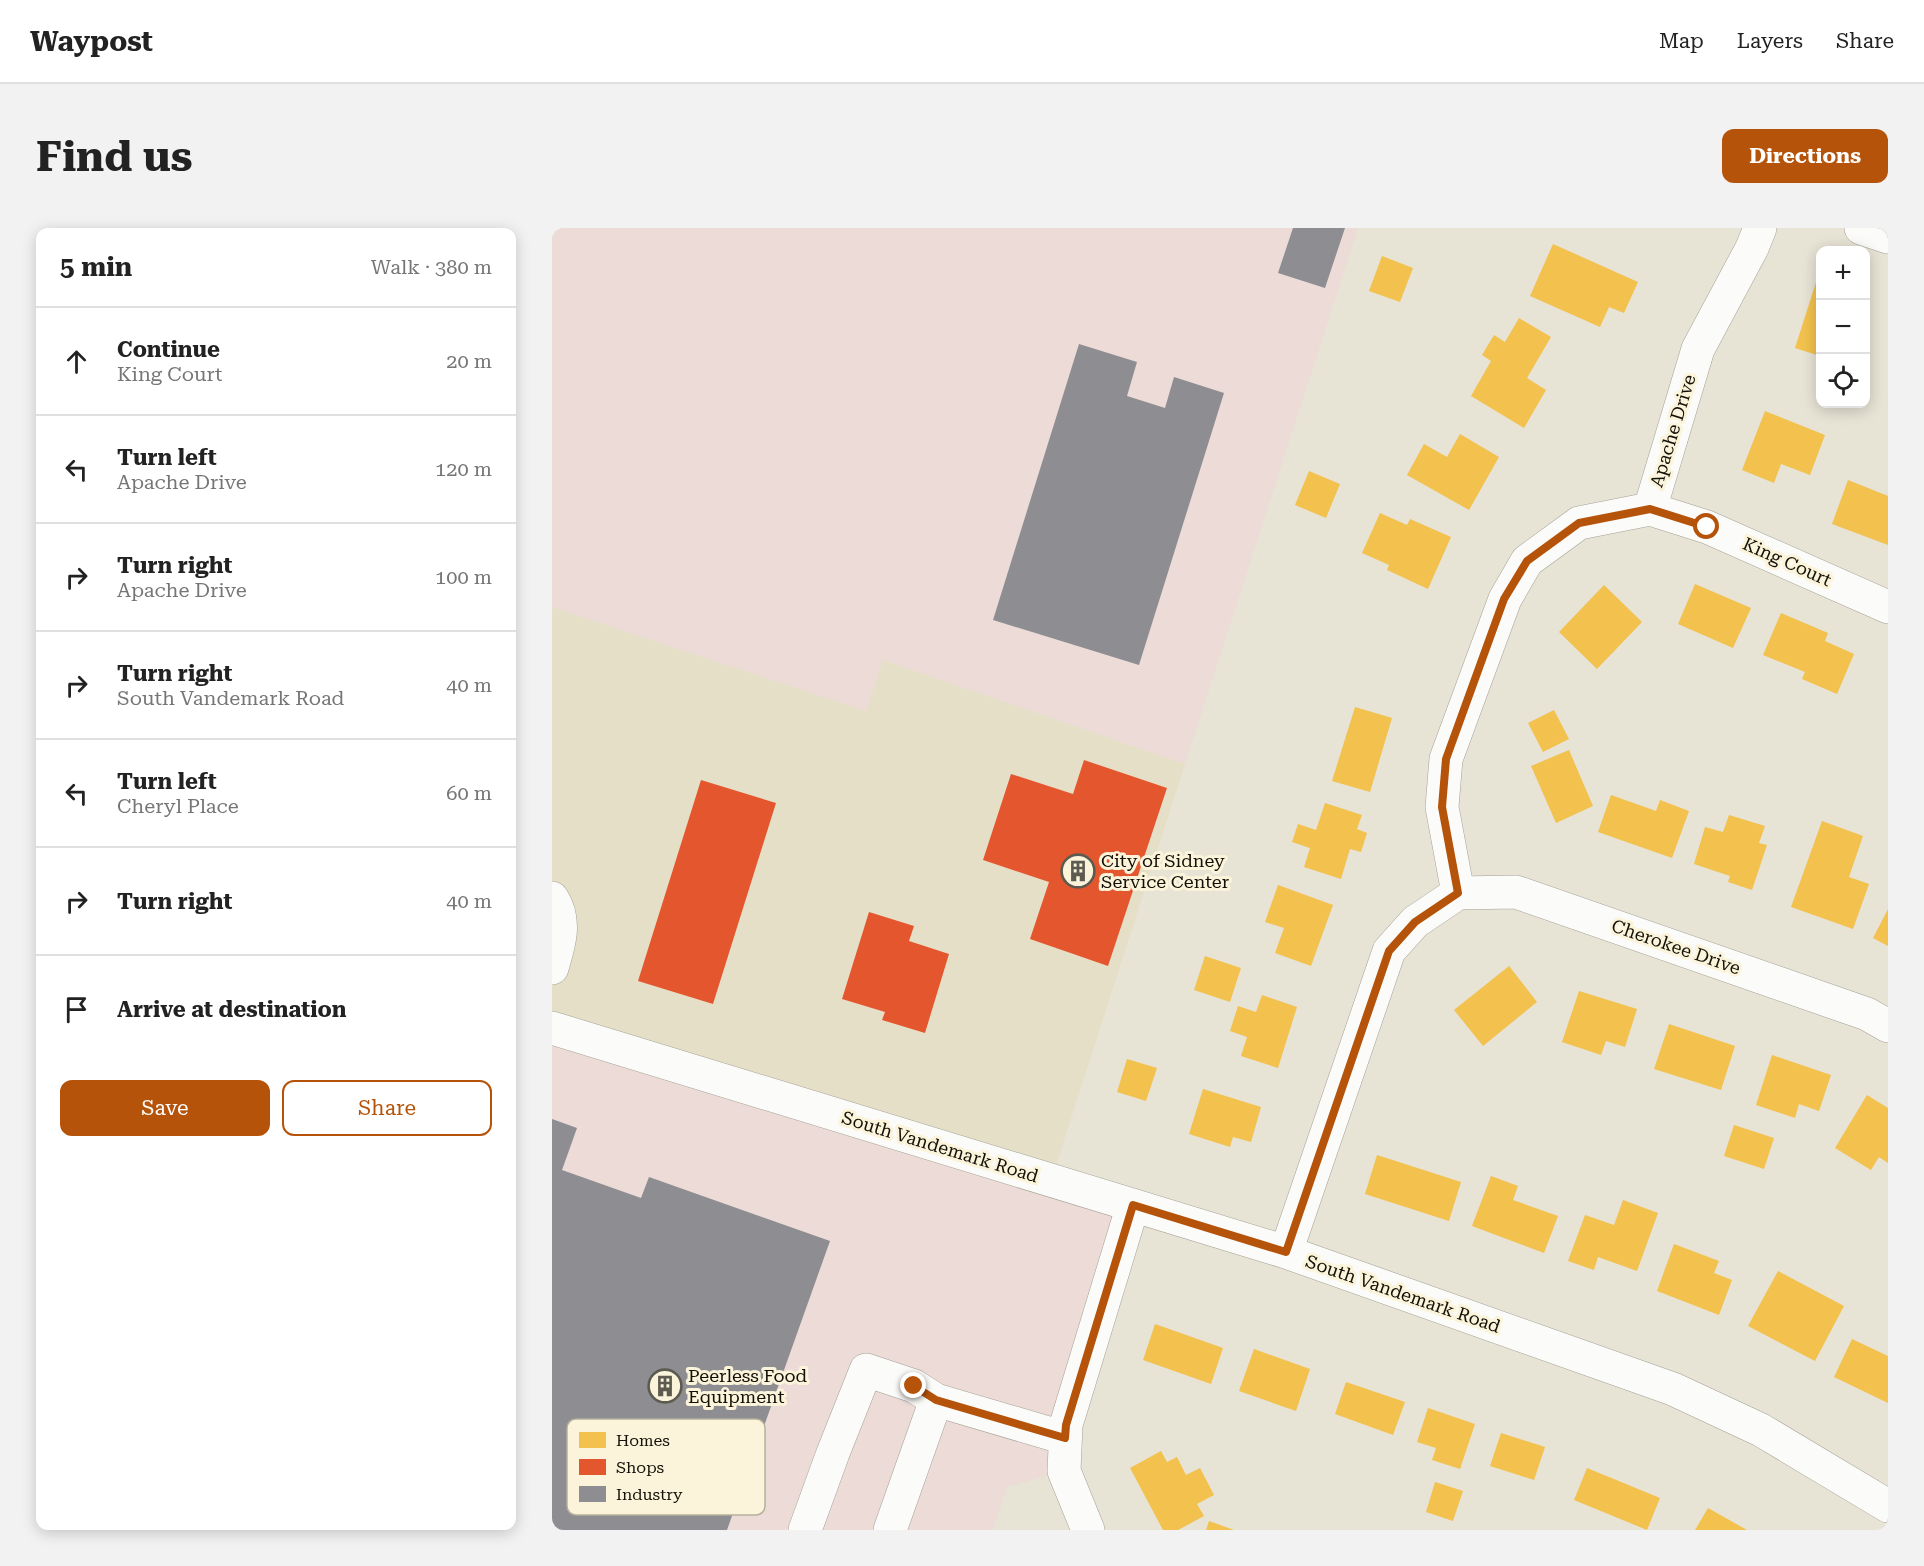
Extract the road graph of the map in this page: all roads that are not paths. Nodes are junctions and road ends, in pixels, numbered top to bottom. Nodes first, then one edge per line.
1 (1760, 228) edge
2 (1861, 228) edge
3 (1888, 237) edge
4 (1650, 509) junction
5 (1888, 607) edge
6 (1458, 893) junction
7 (552, 898) edge
8 (552, 968) edge
9 (1888, 1026) edge
10 (552, 1028) edge
11 (1133, 1205) junction
12 (1286, 1252) junction
13 (936, 1400) junction
14 (1065, 1438) junction
15 (1888, 1506) edge
16 (805, 1530) edge
17 (890, 1530) edge
18 (1088, 1530) edge

1 - 4 street, Apache Drive
2 - 3 street
4 - 5 street, King Court
4 - 6 street, Apache Drive
6 - 9 street, Cherokee Drive
6 - 12 street
7 - 8 street
10 - 11 street, South Vandemark Road
11 - 12 street, South Vandemark Road
11 - 14 street
12 - 15 street, South Vandemark Road
13 - 14 street
13 - 16 street
13 - 17 street
14 - 18 street

